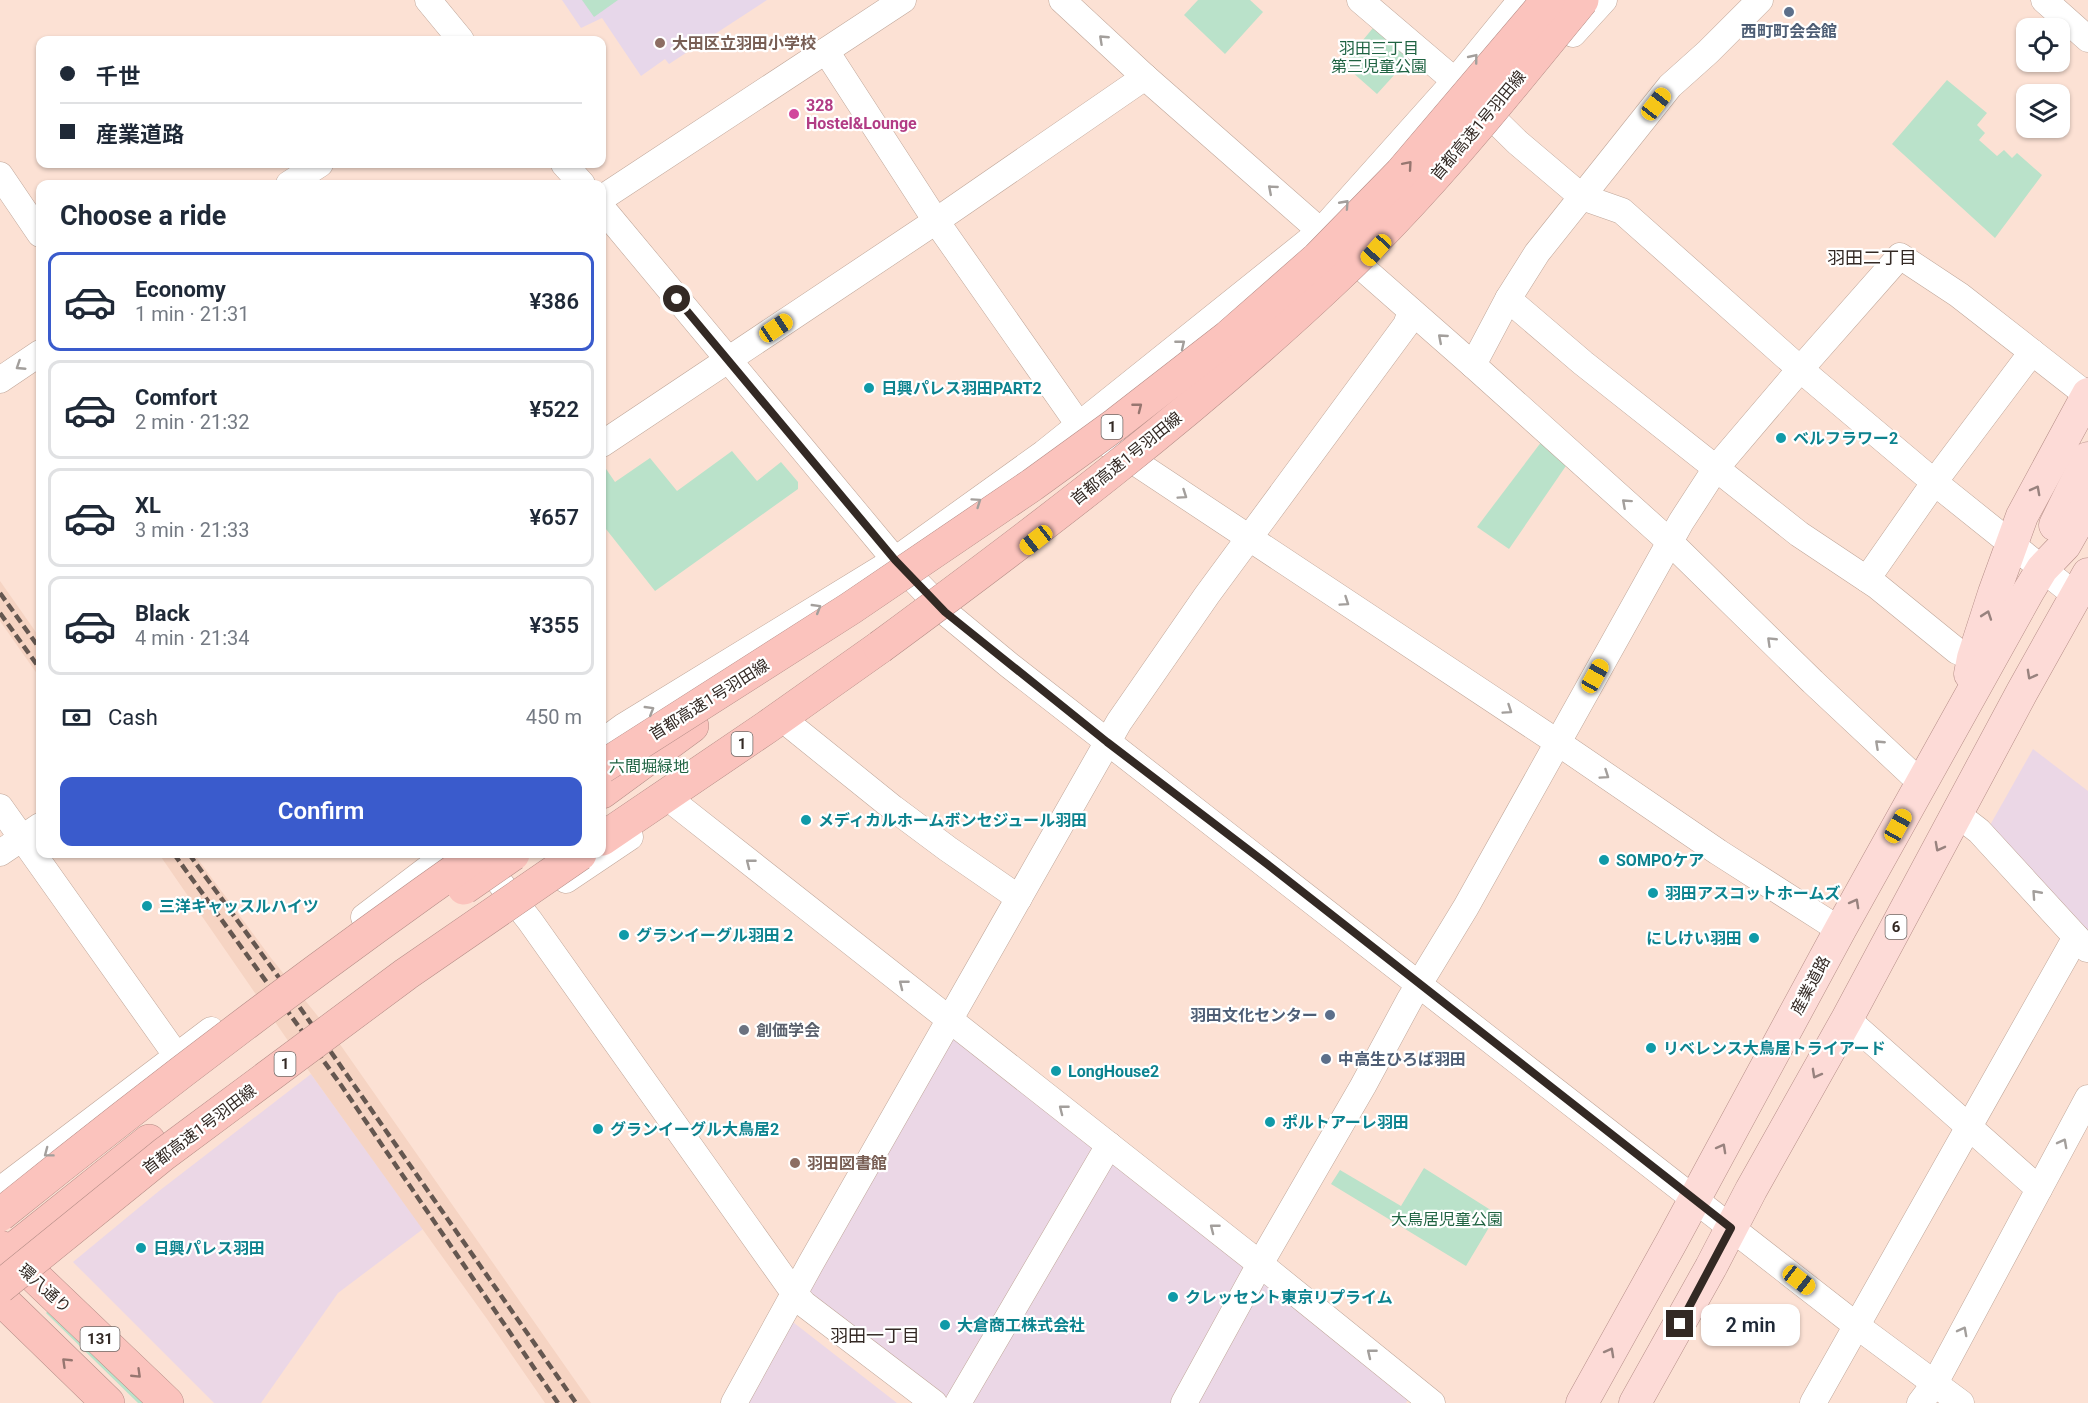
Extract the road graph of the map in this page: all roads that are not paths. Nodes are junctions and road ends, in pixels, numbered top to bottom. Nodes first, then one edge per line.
1 (428, 0) edge
2 (903, 0) edge
3 (1062, 0) edge
4 (1360, 0) edge
5 (1521, 0) edge
6 (1548, 0) edge
7 (1582, 0) edge
8 (1604, 0) edge
9 (1760, 0) edge
10 (2044, 0) edge
11 (458, 36) edge
12 (2088, 39) edge
13 (826, 51) junction
14 (1145, 77) junction
15 (1455, 81) junction
16 (1495, 120) junction
17 (314, 168) edge
18 (568, 168) edge
19 (0, 175) edge
20 (296, 180) edge
21 (578, 180) edge
22 (606, 195) edge
23 (1582, 197) junction
24 (606, 213) edge
25 (936, 221) junction
26 (36, 228) edge
27 (1321, 231) junction
28 (1361, 267) junction
29 (1508, 299) junction
30 (1411, 311) junction
31 (2032, 352) junction
32 (36, 356) edge
33 (726, 360) junction
34 (1473, 365) junction
35 (1800, 369) junction
36 (0, 380) edge
37 (2088, 394) edge
38 (1079, 425) junction
39 (606, 441) edge
40 (2088, 458) edge
41 (1134, 462) junction
42 (1716, 468) junction
43 (1934, 482) junction
44 (2088, 504) edge
45 (1249, 539) junction
46 (1670, 542) junction
47 (2012, 543) junction
48 (895, 560) junction
49 (2042, 569) junction
50 (1867, 579) junction
51 (2084, 587) edge
52 (851, 608) junction
53 (945, 612) junction
54 (880, 647) junction
55 (1973, 658) junction
56 (1962, 712) junction
57 (790, 725) junction
58 (606, 739) edge
59 (1107, 742) junction
60 (1557, 742) junction
61 (606, 763) edge
62 (1922, 784) junction
63 (606, 789) edge
64 (677, 805) junction
65 (0, 807) edge
66 (606, 811) edge
67 (1957, 813) junction
68 (31, 832) edge
69 (606, 836) edge
70 (0, 853) edge
71 (606, 853) edge
72 (48, 858) edge
73 (442, 858) edge
74 (472, 858) edge
75 (481, 858) edge
76 (507, 858) edge
77 (540, 858) edge
78 (574, 858) edge
79 (598, 858) edge
80 (1019, 898) junction
81 (524, 913) junction
82 (1840, 930) junction
83 (2082, 944) edge
84 (1419, 984) junction
85 (1847, 1018) junction
86 (949, 1020) junction
87 (344, 1034) dead end
88 (176, 1055) junction
89 (294, 1065) dead end
90 (2088, 1098) edge
91 (1968, 1126) junction
92 (146, 1132) junction
93 (1108, 1145) junction
94 (2039, 1189) junction
95 (0, 1190) edge
96 (1694, 1199) junction
97 (0, 1215) edge
98 (1731, 1228) junction
99 (2, 1250) edge
100 (1260, 1264) junction
101 (33, 1275) junction
102 (794, 1293) junction
103 (1, 1297) edge
104 (1857, 1326) junction
105 (1935, 1383) junction
106 (1419, 1399) edge
107 (108, 1403) edge
108 (167, 1403) edge
109 (734, 1403) edge
110 (934, 1403) edge
111 (958, 1403) edge
112 (1184, 1403) edge
113 (1582, 1403) edge
114 (1635, 1403) edge
115 (1814, 1403) edge
116 (1920, 1403) edge
117 (1961, 1403) edge

1 - 11 street
2 - 13 street
14 -> 3 street
4 - 15 street
15 -> 5 street
52 -> 6 highway, 首都高速1号羽田線 / 1, bridge
7 - 54 highway, 首都高速1号羽田線 / 1, bridge
8 - 16 street
9 - 23 street
10 - 12 street
13 - 22 street
13 - 25 street
14 - 25 street
27 -> 14 street
15 - 16 street
27 -> 15 street
16 - 23 street
16 - 28 street
17 - 20 street
18 - 21 street
19 - 26 street
23 - 29 street
23 - 35 street
24 - 33 street
25 - 33 street
25 - 38 street
27 - 28 street
38 -> 27 street
28 - 30 street
28 - 41 street
29 - 34 street
29 - 42 street
34 -> 30 street
30 - 45 street
31 - 35 street
31 - 37 street
31 - 43 street
32 -> 36 street
33 - 39 street
33 - 48 street
46 -> 34 street
35 - 42 street
35 - 43 street
47 -> 37 main road
38 - 41 street
48 -> 38 street
40 - 49 main road, 産業道路
41 -> 45 street
41 - 53 street
42 - 46 street
42 - 50 street
43 - 47 street
43 - 50 street
44 - 49 main road, 産業道路
45 - 59 street
45 -> 60 street
46 - 60 street
62 -> 46 street
47 - 49 street
55 -> 47 main road
48 - 53 street
58 -> 48 street
49 - 51 street
49 - 56 main road, 産業道路
50 - 55 street
51 -> 67 main road, 6
52 - 61 highway, 首都高速1号羽田線 / 1, bridge
52 - 63 highway, bridge
53 - 57 street
53 - 59 street
54 - 66 highway
54 - 69 highway, 首都高速1号羽田線 / 1
55 - 56 main road
56 - 62 main road, 産業道路
57 - 64 street
57 - 80 street
59 - 80 street
59 - 84 street
60 -> 82 street
60 - 84 street
82 -> 62 main road, 産業道路
64 - 71 street
86 -> 64 street
65 - 68 street
83 -> 67 street
67 -> 85 main road, 6
68 - 70 street
72 - 88 street
73 - 88 street
74 - 97 highway, bridge
75 - 81 street
76 - 92 highway, bridge
77 - 92 highway
78 - 103 highway, 首都高速1号羽田線 / 1, bridge
79 - 81 street
80 - 86 street
81 - 87 street
81 - 102 street
96 -> 82 main road, 産業道路
83 - 91 street
84 - 96 street
84 - 100 street
85 - 91 street
85 -> 98 main road, 6
93 -> 86 street
86 - 102 street
88 -> 95 street
89 - 101 street
94 -> 90 street
91 - 94 street
91 - 104 street
92 - 99 highway
100 -> 93 street
93 - 111 street
105 -> 94 street
96 - 98 street
113 -> 96 main road, 産業道路
98 - 104 street
98 - 114 main road, 6
99 - 101 highway, 環八通り / 131
106 -> 100 street
100 - 112 street
101 - 103 street
101 -> 108 highway, 環八通り / 131
102 - 109 street
102 - 110 street
107 -> 103 highway, 131
104 - 105 street
104 - 115 street
105 - 116 street
105 - 117 street

